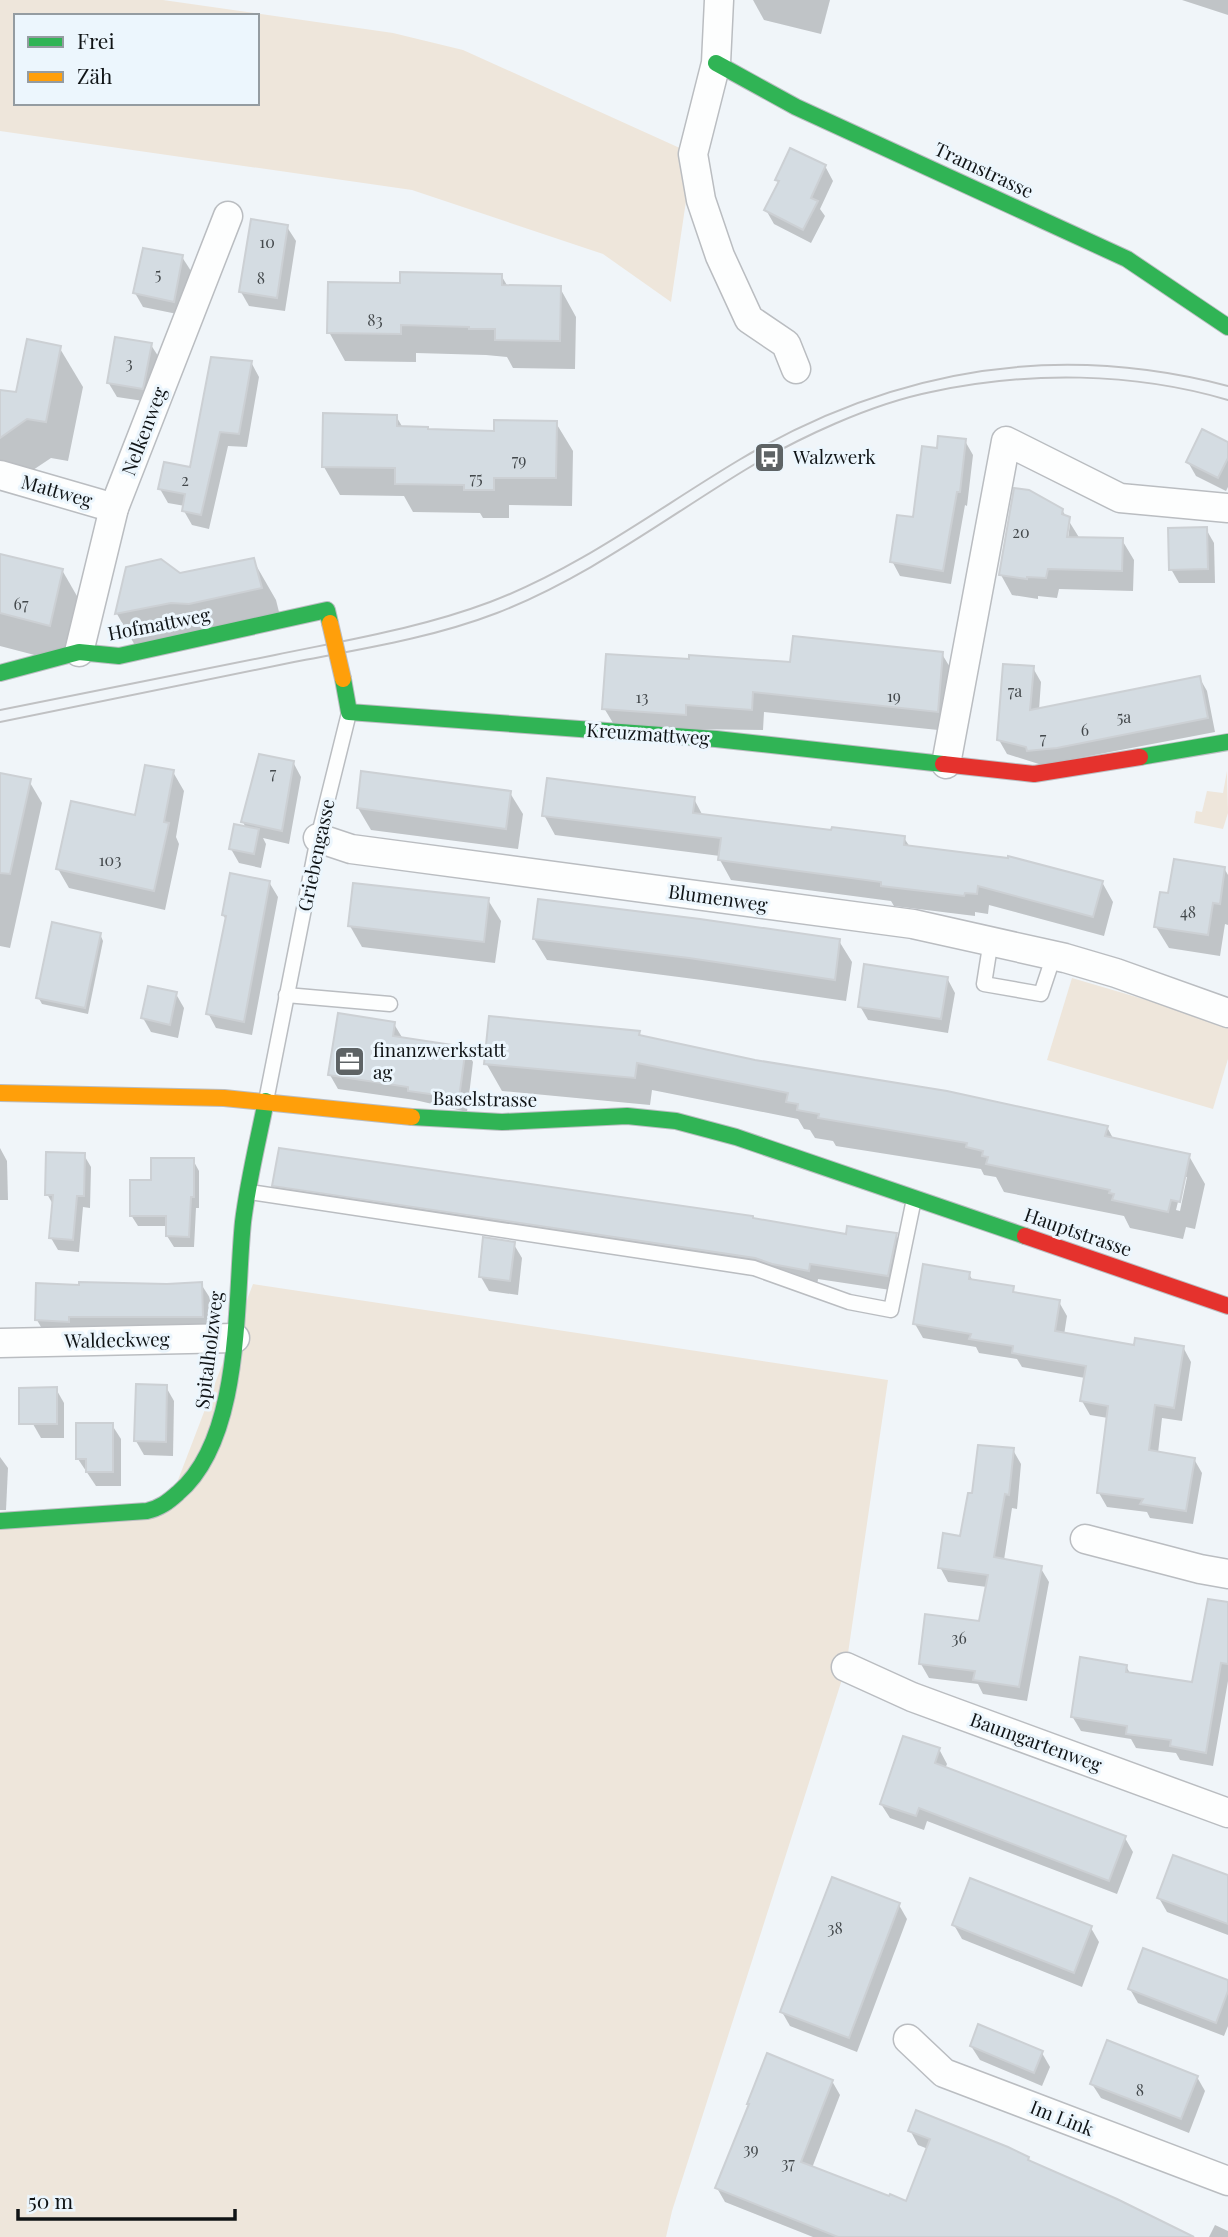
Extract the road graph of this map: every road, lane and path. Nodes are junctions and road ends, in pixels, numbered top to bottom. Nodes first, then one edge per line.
1 (719, 0) edge
2 (716, 62) junction
3 (228, 216) dead end
4 (1228, 327) edge
5 (796, 369) dead end
6 (0, 475) edge
7 (114, 508) junction
8 (1228, 508) edge
9 (328, 616) joint
10 (79, 652) junction
11 (0, 673) edge
12 (349, 712) junction
13 (1228, 742) edge
14 (946, 764) junction
15 (318, 838) junction
16 (991, 940) junction
17 (1054, 955) junction
18 (286, 995) junction
19 (390, 1004) dead end
20 (1228, 1013) edge
21 (0, 1093) edge
22 (266, 1101) junction
23 (248, 1191) junction
24 (914, 1199) junction
25 (1228, 1306) edge
26 (235, 1338) junction
27 (0, 1343) edge
28 (0, 1521) edge
29 (1085, 1539) dead end
30 (1228, 1574) edge
31 (846, 1667) dead end
32 (1228, 1813) edge
33 (908, 2039) dead end
34 (1228, 2181) edge

1 - 2 street
2 - 4 street, Tramstrasse
2 - 5 street
3 - 7 street, Nelkenweg
6 - 7 street, Mattweg
7 - 10 street, Nelkenweg
8 - 14 street
9 - 10 street, Hofmattweg
9 - 12 street, Griebengasse, bridge
10 - 11 street, Hofmattweg
12 - 14 street, Kreuzmattweg
12 - 15 lane, Griebengasse
13 - 14 street, Kreuzmattweg
15 - 16 street, Blumenweg
15 - 18 lane, Griebengasse
16 - 17 street, Blumenweg
16 - 17 lane
17 - 20 street, Blumenweg
18 - 19 lane
18 - 22 lane, Griebengasse
21 - 22 street, Baselstrasse
22 - 23 street, Spitalholzweg
22 - 24 street, Baselstrasse
23 - 24 lane
23 - 26 street, Spitalholzweg
24 - 25 street, Hauptstrasse
26 - 27 street, Waldeckweg
26 - 28 street, Spitalholzweg
29 - 30 street
31 - 32 street, Baumgartenweg
33 - 34 street, Im Link

